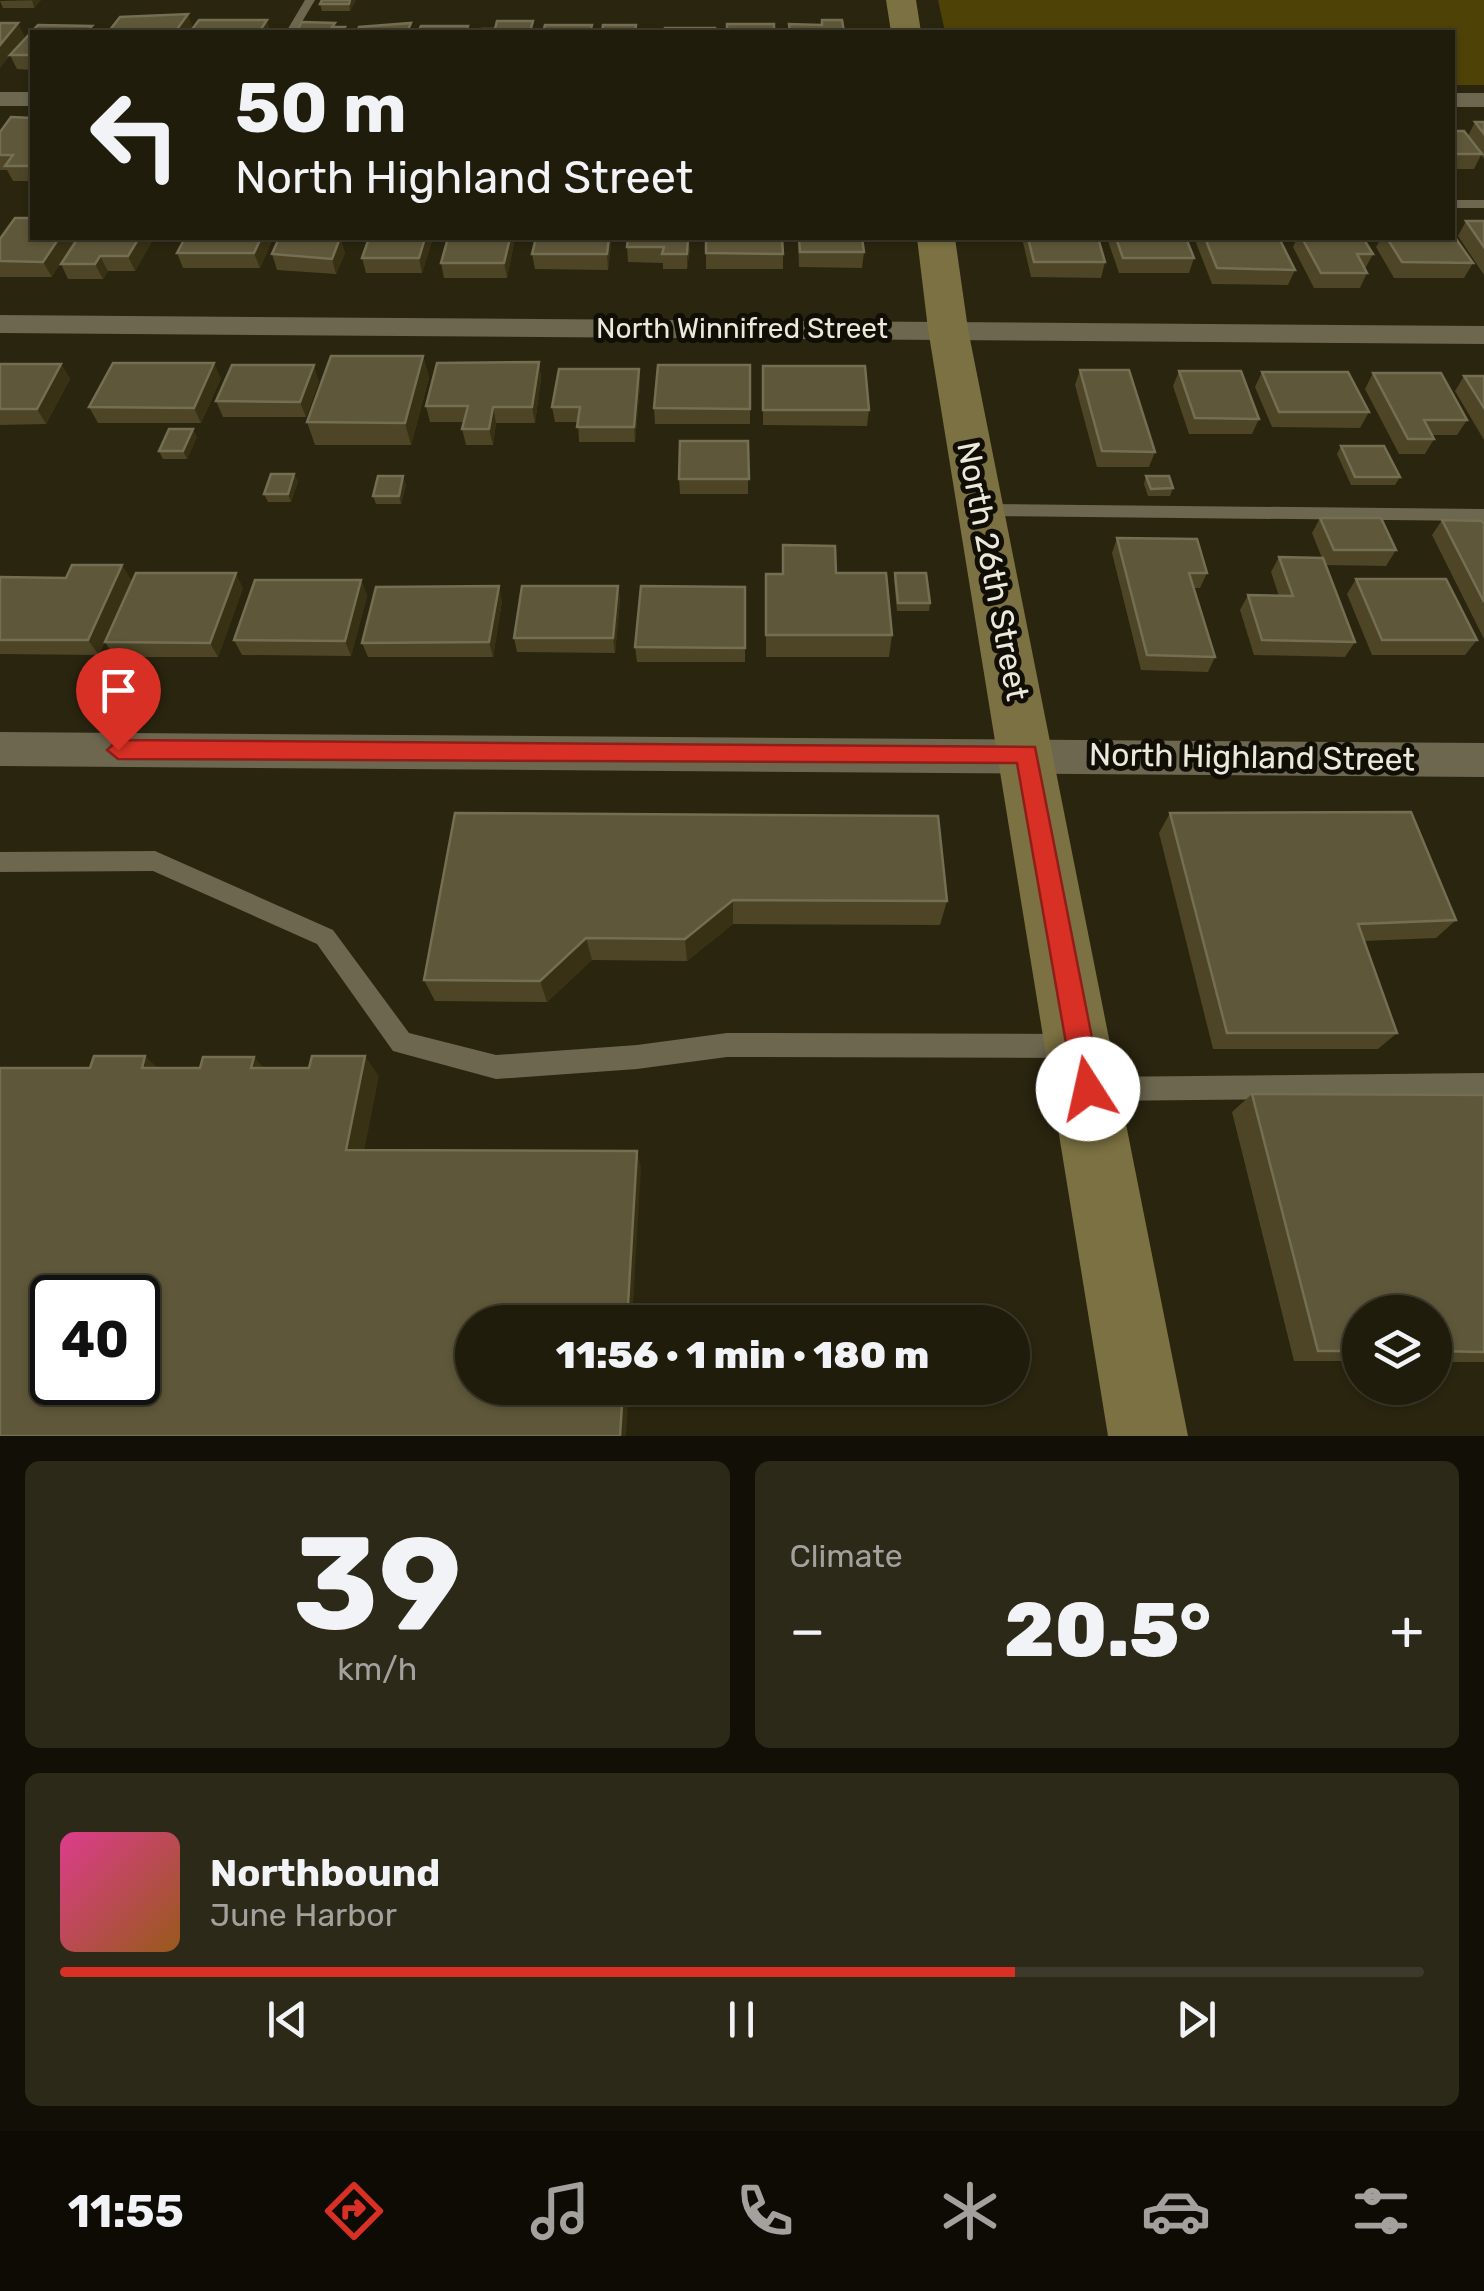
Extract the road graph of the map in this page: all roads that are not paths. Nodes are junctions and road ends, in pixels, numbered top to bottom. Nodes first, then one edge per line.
1 (310, 0) edge
2 (901, 0) edge
3 (292, 30) edge
4 (906, 30) edge
5 (0, 99) edge
6 (30, 99) edge
7 (1455, 100) edge
8 (1484, 100) edge
9 (1455, 204) edge
10 (1484, 204) edge
11 (936, 240) edge
12 (0, 324) edge
13 (948, 330) junction
14 (1484, 334) edge
15 (982, 510) junction
16 (1484, 515) edge
17 (0, 749) edge
18 (1027, 754) junction
19 (1484, 760) edge
20 (0, 862) edge
21 (1084, 1067) junction
22 (1484, 1085) edge
23 (1148, 1436) edge

1 - 3 lane
2 - 4 street
5 - 6 street
7 - 8 street
9 - 10 lane
11 - 13 street, North 26th Street
12 - 13 street, North Winnifred Street
13 - 14 street, North Winnifred Street
13 - 15 street, North 26th Street
15 - 16 lane
15 - 18 street, North 26th Street
17 - 18 street, North Highland Street
18 - 19 street, North Highland Street
18 - 21 street, North 26th Street
20 - 21 lane
21 - 22 lane
21 - 23 street, North 26th Street

